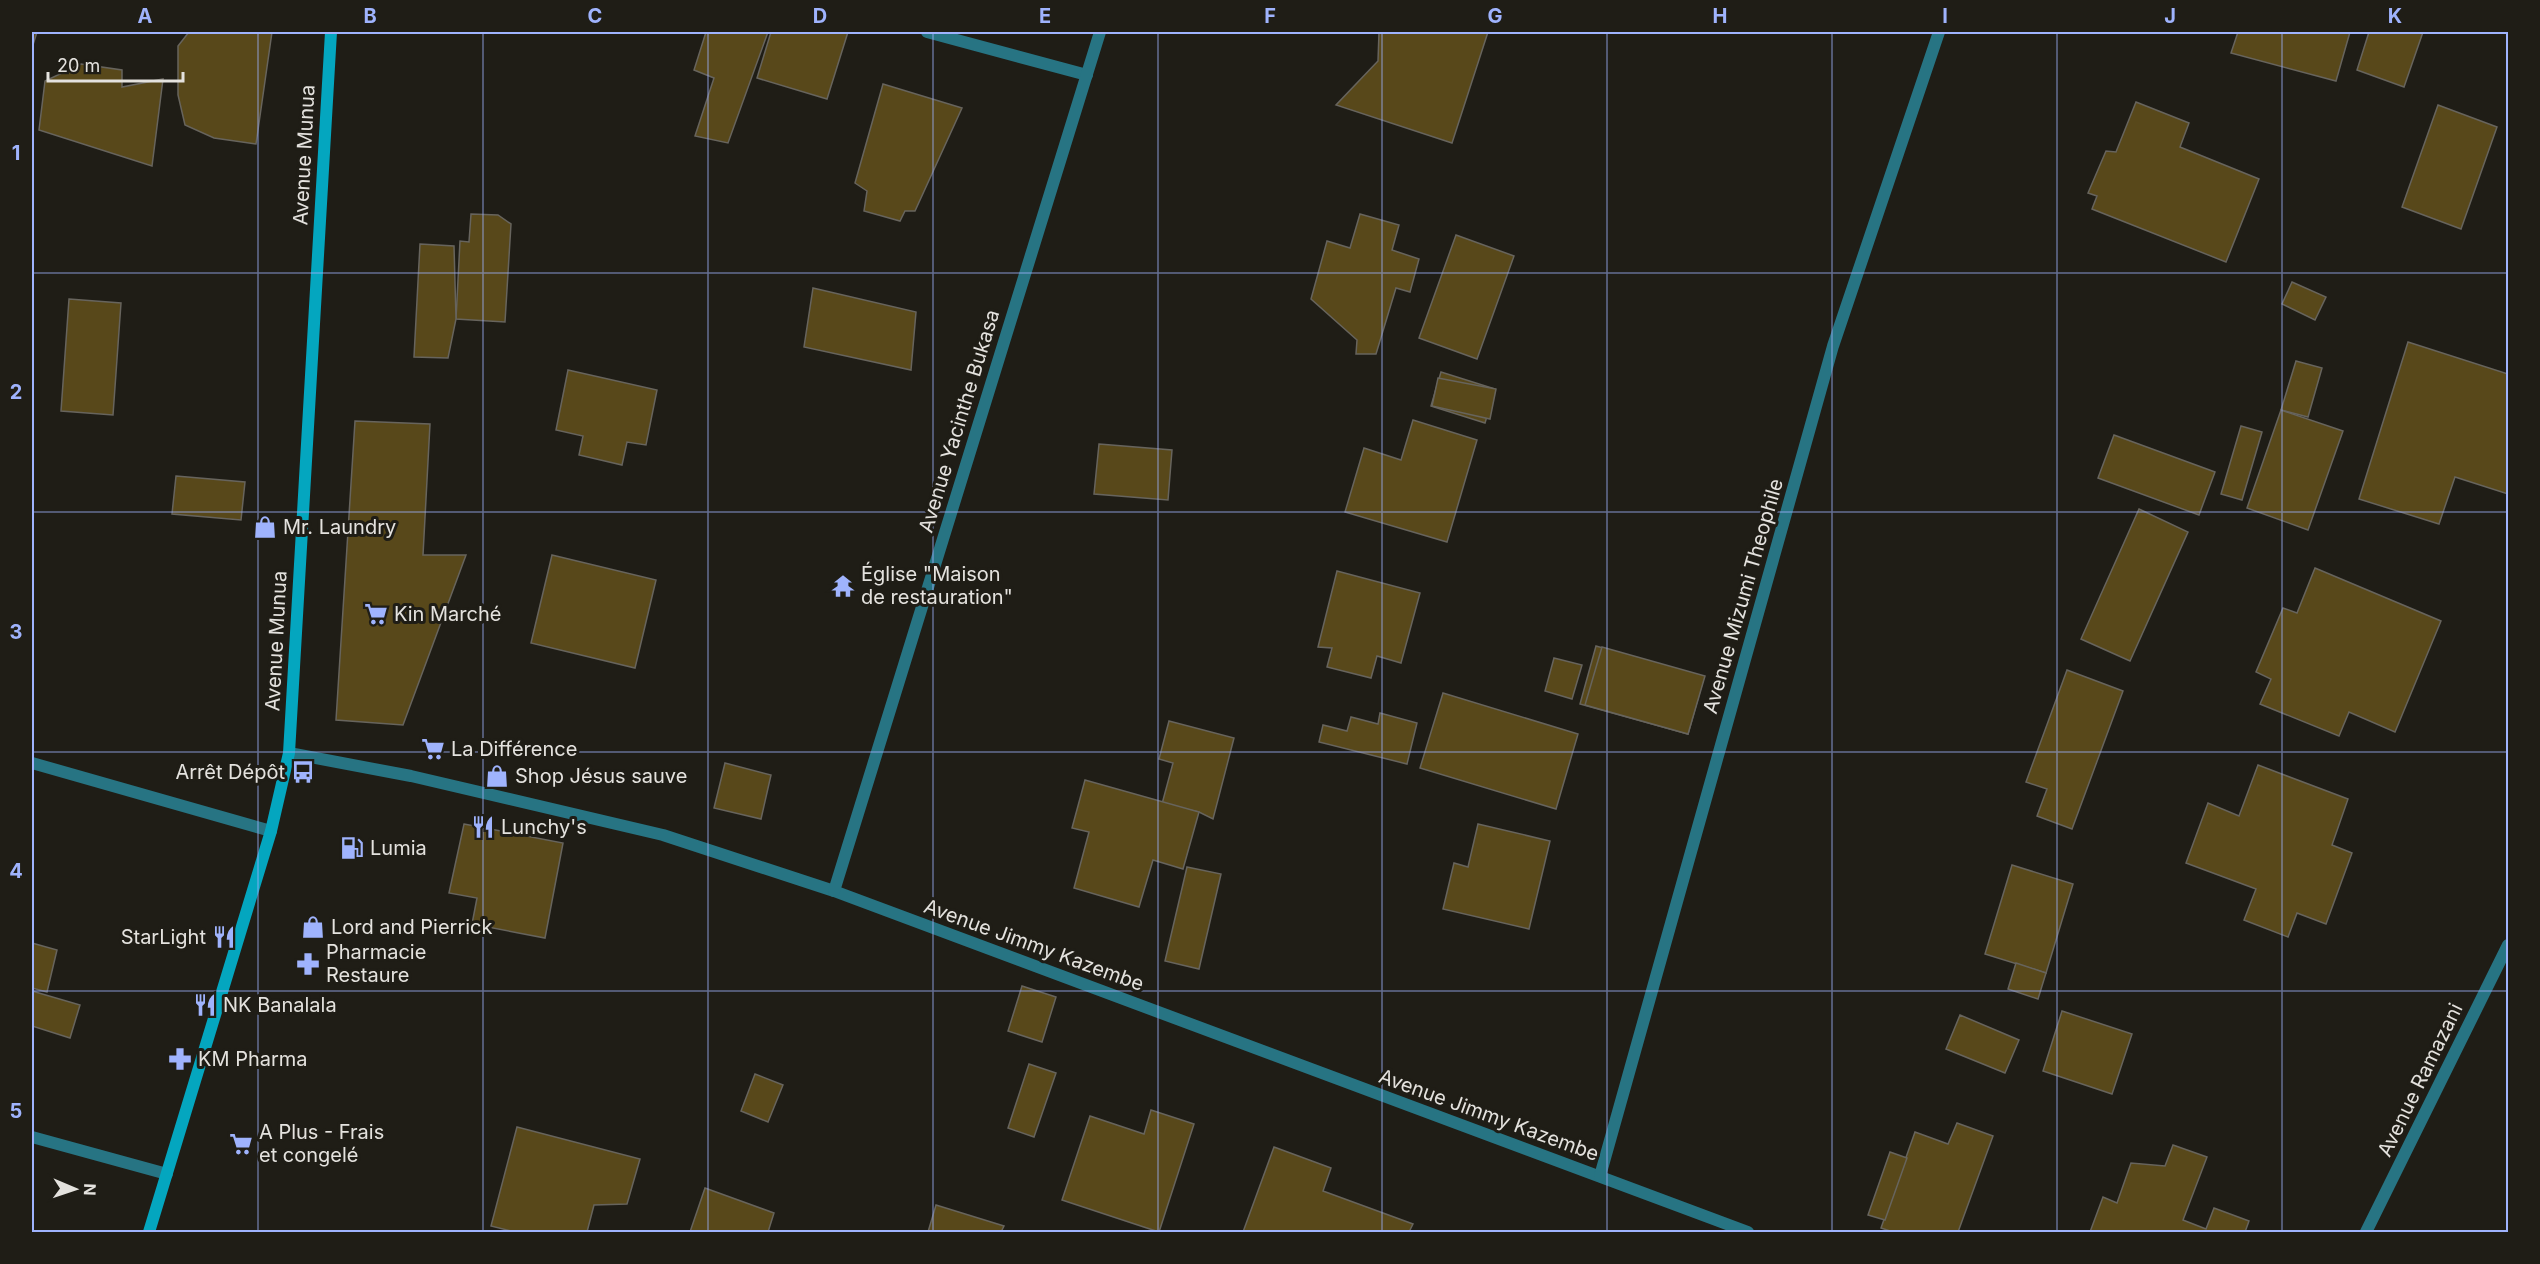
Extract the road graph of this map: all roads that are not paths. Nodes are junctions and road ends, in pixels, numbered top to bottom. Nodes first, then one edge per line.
1 (331, 32) edge
2 (927, 32) edge
3 (1100, 32) edge
4 (1939, 32) edge
5 (1087, 75) junction
6 (289, 753) junction
7 (32, 763) edge
8 (271, 831) junction
9 (834, 891) junction
10 (2508, 945) edge
11 (32, 1137) edge
12 (166, 1174) junction
13 (1600, 1176) junction
14 (149, 1233) edge
15 (1748, 1233) edge
16 (2366, 1233) edge

1 - 6 main road, Avenue Munua
2 - 5 street
3 - 5 street, Avenue Yacinthe Bukasa
4 - 13 street, Avenue Mizumi Theophile
5 - 9 street, Avenue Yacinthe Bukasa
6 - 8 main road, Avenue Munua
6 - 9 street, Avenue Jimmy Kazembe
7 - 8 street
8 - 12 main road, Avenue Munua
9 - 13 street, Avenue Jimmy Kazembe
10 - 16 street, Avenue Ramazani
11 - 12 street
12 - 14 main road, Avenue Munua
13 - 15 street, Avenue Jimmy Kazembe

